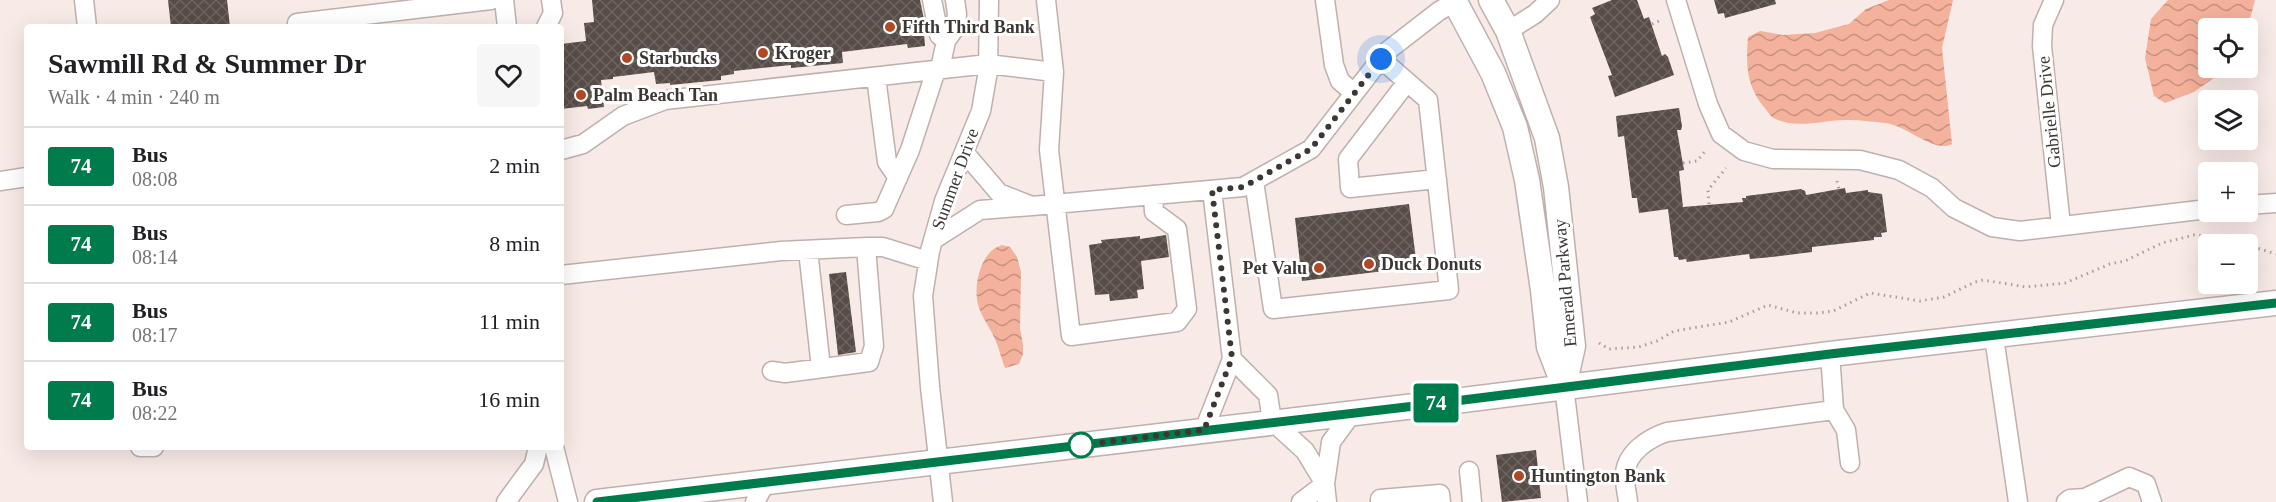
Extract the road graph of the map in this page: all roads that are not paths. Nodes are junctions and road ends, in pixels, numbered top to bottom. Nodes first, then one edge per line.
1 (84, 0) edge
2 (491, 0) edge
3 (504, 0) edge
4 (551, 0) edge
5 (932, 0) edge
6 (955, 0) edge
7 (988, 0) edge
8 (1046, 0) edge
9 (1325, 0) edge
10 (1491, 0) edge
11 (1550, 0) edge
12 (1676, 0) edge
13 (2054, 0) edge
14 (1454, 1) edge
15 (87, 24) edge
16 (297, 24) edge
17 (507, 24) edge
18 (548, 24) edge
19 (1508, 31) junction
20 (946, 41) junction
21 (1381, 59) junction
22 (988, 64) junction
23 (938, 70) junction
24 (1054, 72) junction
25 (876, 76) junction
26 (1407, 82) junction
27 (1354, 93) junction
28 (564, 149) edge
29 (965, 153) junction
30 (24, 177) edge
31 (898, 178) junction
32 (1437, 179) junction
33 (1254, 180) junction
34 (0, 181) edge
35 (1212, 190) junction
36 (1153, 195) junction
37 (2276, 202) edge
38 (1054, 204) junction
39 (2258, 204) edge
40 (1032, 206) junction
41 (2198, 210) edge
42 (846, 215) dead end
43 (2061, 226) junction
44 (933, 240) junction
45 (866, 248) junction
46 (808, 250) junction
47 (928, 261) junction
48 (564, 275) edge
49 (2276, 303) edge
50 (1994, 337) junction
51 (1830, 354) junction
52 (1232, 358) junction
53 (821, 368) junction
54 (772, 371) dead end
55 (1564, 386) junction
56 (1834, 410) junction
57 (1353, 412) junction
58 (1272, 422) junction
59 (1204, 430) junction
60 (537, 450) edge
61 (555, 450) edge
62 (938, 461) junction
63 (1850, 463) dead end
64 (1468, 471) dead end
65 (1325, 484) junction
66 (760, 492) edge
67 (720, 495) edge
68 (506, 502) edge
69 (568, 502) edge
70 (597, 502) edge
71 (943, 502) edge
72 (1301, 502) edge
73 (1327, 502) edge
74 (1380, 502) edge
75 (1441, 502) edge
76 (1472, 502) edge
77 (1578, 502) edge
78 (1628, 502) edge
79 (2018, 502) edge
80 (2066, 502) edge
81 (2152, 502) edge

1 - 15 street
2 - 16 street
3 - 17 street
4 - 18 street
5 - 20 street
6 - 20 street
7 - 22 street, Summer Drive
8 - 24 street
9 - 27 street
10 - 19 main road, Emerald Parkway
11 - 19 street
12 - 43 street
13 - 43 street, Gabrielle Drive
14 - 21 street
14 - 55 main road, Emerald Parkway
19 - 55 main road, Emerald Parkway
20 - 23 street
21 - 26 street
21 - 27 street
22 - 23 street
22 - 24 street
22 - 29 street, Summer Drive
23 - 25 street
23 - 31 street
24 - 38 street
25 - 28 street
25 - 31 street
26 - 32 street
26 - 32 street
27 - 33 street
29 - 40 street
29 - 44 street, Summer Drive
30 - 34 street
31 - 42 street
32 - 33 street
33 - 35 street
35 - 36 street
35 - 52 street
36 - 38 street
36 - 38 street
37 - 39 street
38 - 40 street
40 - 44 street
41 - 43 street
44 - 47 street, Summer Drive
45 - 46 street
45 - 47 street
45 - 53 street
46 - 48 street
46 - 53 street
47 - 62 street, Summer Drive
49 - 50 main road
50 - 51 main road
50 - 79 street
51 - 55 main road
51 - 56 street
52 - 58 street
52 - 59 street
53 - 54 street
55 - 57 main road
55 - 77 street
56 - 63 street
56 - 78 street
57 - 58 main road
57 - 65 street
58 - 59 main road
58 - 65 street
59 - 62 main road
60 - 68 street
61 - 69 street
62 - 66 main road
62 - 71 street, Summer Drive
64 - 76 street
65 - 72 street
65 - 73 street
66 - 67 main road
67 - 70 main road
74 - 75 street
80 - 81 street

